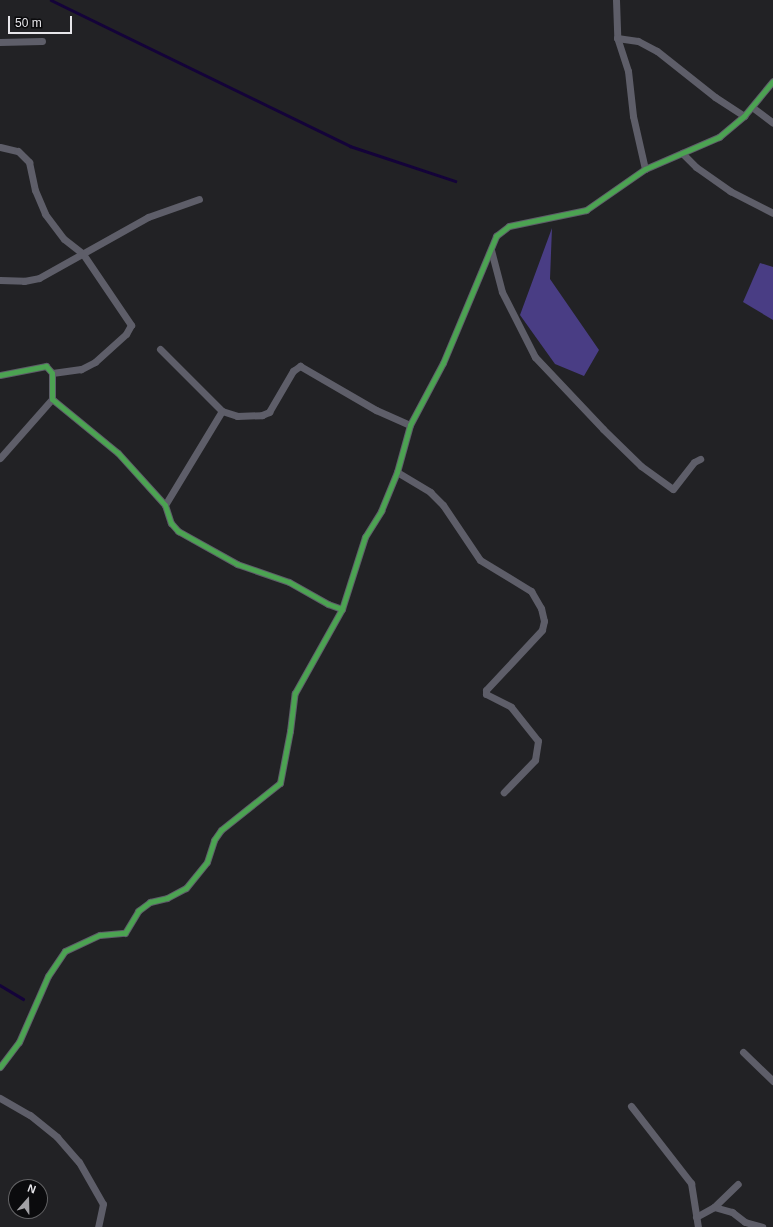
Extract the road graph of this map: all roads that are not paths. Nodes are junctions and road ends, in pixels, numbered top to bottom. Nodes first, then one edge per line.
1 (616, 0) edge
2 (617, 38) junction
3 (42, 41) dead end
4 (0, 42) edge
5 (773, 81) edge
6 (752, 107) junction
7 (744, 116) junction
8 (773, 123) edge
9 (0, 147) edge
10 (682, 153) junction
11 (645, 169) junction
12 (199, 199) dead end
13 (773, 212) edge
14 (490, 250) junction
15 (83, 254) junction
16 (0, 280) edge
17 (160, 350) dead end
18 (52, 373) junction
19 (0, 375) edge
20 (52, 399) junction
21 (222, 411) junction
22 (410, 425) junction
23 (0, 458) edge
24 (700, 459) dead end
25 (397, 472) junction
26 (165, 505) junction
27 (342, 609) junction
28 (504, 792) dead end
29 (743, 1052) dead end
30 (0, 1067) edge
31 (773, 1081) edge
32 (0, 1098) edge
33 (631, 1106) dead end
34 (738, 1184) dead end
35 (714, 1207) junction
36 (696, 1217) junction
37 (98, 1227) edge
38 (698, 1227) edge
39 (762, 1227) edge

1 - 2 street
2 - 7 street
2 - 11 street
3 - 4 street
5 - 6 street
6 - 7 street
6 - 8 street
7 - 10 street
9 - 15 street
10 - 11 street
10 - 13 street
11 - 14 street
12 - 15 street
14 - 22 street
14 - 24 street
15 - 16 street
15 - 18 street
17 - 21 street
18 - 19 street
18 - 20 street
20 - 23 street
20 - 26 street
21 - 22 street
21 - 26 street
22 - 25 street
25 - 27 street
25 - 28 street
26 - 27 street
27 - 30 street
29 - 31 street
32 - 37 street
33 - 36 street
34 - 35 street
35 - 36 street
35 - 39 street
36 - 38 street

